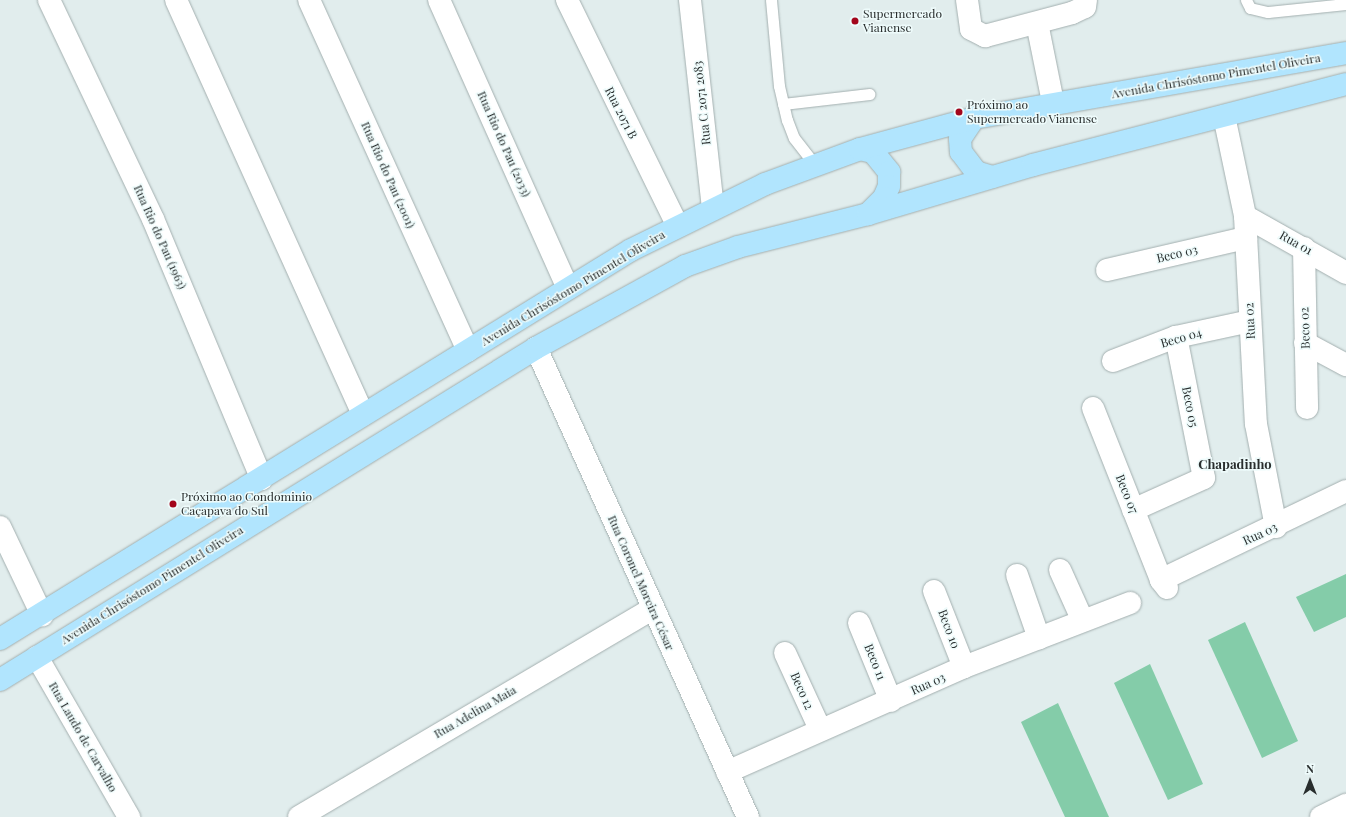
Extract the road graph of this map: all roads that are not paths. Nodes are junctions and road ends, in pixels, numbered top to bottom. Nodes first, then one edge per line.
1 (49, 0) edge
2 (176, 0) edge
3 (309, 0) edge
4 (439, 0) edge
5 (567, 0) edge
6 (690, 0) edge
7 (770, 0) edge
8 (968, 0) edge
9 (1086, 0) edge
10 (1246, 0) edge
11 (1346, 4) edge
12 (1037, 23) junction
13 (1346, 53) edge
14 (1346, 84) edge
15 (869, 94) dead end
16 (1053, 102) junction
17 (783, 104) junction
18 (1224, 116) junction
19 (974, 118) junction
20 (860, 149) junction
21 (814, 164) junction
22 (992, 177) junction
23 (713, 207) junction
24 (868, 214) junction
25 (1245, 216) junction
26 (677, 225) junction
27 (1246, 238) junction
28 (1304, 248) junction
29 (1108, 270) dead end
30 (1346, 273) edge
31 (559, 294) junction
32 (1250, 321) junction
33 (1176, 337) junction
34 (1305, 343) junction
35 (536, 348) junction
36 (468, 351) junction
37 (1113, 361) dead end
38 (1346, 365) edge
39 (1093, 408) dead end
40 (1307, 408) dead end
41 (363, 415) junction
42 (262, 479) junction
43 (1346, 490) edge
44 (1133, 510) junction
45 (1276, 526) junction
46 (0, 527) edge
47 (1060, 570) dead end
48 (1017, 575) dead end
49 (1167, 581) joint
50 (934, 591) dead end
51 (1130, 602) dead end
52 (652, 609) junction
53 (42, 615) junction
54 (1082, 619) junction
55 (859, 623) dead end
56 (1039, 638) junction
57 (0, 639) edge
58 (785, 653) dead end
59 (37, 657) junction
60 (964, 668) junction
61 (0, 680) edge
62 (891, 701) junction
63 (820, 729) junction
64 (727, 772) junction
65 (1346, 805) edge
66 (129, 817) edge
67 (299, 817) edge
68 (748, 817) edge
69 (1321, 817) edge

1 - 42 street, Rua Rio do Pau (1963)
2 - 41 street
3 - 36 street, Rua Rio do Pau (2001)
4 - 31 street, Rua Rio do Pau (2033)
5 - 26 street, Rua 2071 B
6 - 23 street, Rua C 2071 2083
7 - 17 lane
8 - 12 street
9 - 12 street
10 - 11 lane
12 - 16 street
13 - 16 main road, Avenida Chrisóstomo Pimentel Oliveira
14 - 18 main road, Avenida Chrisóstomo Pimentel Oliveira
15 - 17 lane
16 - 19 main road, Avenida Chrisóstomo Pimentel Oliveira
17 - 21 lane
18 - 22 main road, Avenida Chrisóstomo Pimentel Oliveira
18 - 25 street, Rua 02
19 - 20 main road, Avenida Chrisóstomo Pimentel Oliveira
19 - 22 main road
20 - 21 main road, Avenida Chrisóstomo Pimentel Oliveira
20 - 24 main road
21 - 23 main road, Avenida Chrisóstomo Pimentel Oliveira
22 - 24 main road, Avenida Chrisóstomo Pimentel Oliveira
23 - 26 main road, Avenida Chrisóstomo Pimentel Oliveira
24 - 35 main road, Avenida Chrisóstomo Pimentel Oliveira
25 - 27 street, Rua 02
25 - 28 street, Rua 01
26 - 31 main road, Avenida Chrisóstomo Pimentel Oliveira
27 - 29 street, Beco 03
27 - 32 street, Rua 02
28 - 30 street, Rua 01
28 - 34 street, Beco 02
31 - 35 main road
31 - 36 main road, Avenida Chrisóstomo Pimentel Oliveira
32 - 33 street, Beco 04
32 - 45 street, Rua 02
33 - 37 street, Beco 04
33 - 44 street, Beco 05
34 - 38 street
34 - 40 street, Beco 02
35 - 52 street, Rua Coronel Moreira César
35 - 59 main road, Avenida Chrisóstomo Pimentel Oliveira
36 - 41 main road, Avenida Chrisóstomo Pimentel Oliveira
39 - 44 street, Beco 07
41 - 42 main road, Avenida Chrisóstomo Pimentel Oliveira
42 - 53 main road, Avenida Chrisóstomo Pimentel Oliveira
43 - 45 street, Rua 03
44 - 49 street, Beco 07
45 - 49 street, Rua 03
46 - 53 street
47 - 54 street
48 - 56 street
50 - 60 street, Beco 10
51 - 54 street, Rua 03
52 - 64 street, Rua Coronel Moreira César
52 - 67 street, Rua Adelina Maia
53 - 57 main road, Avenida Chrisóstomo Pimentel Oliveira
54 - 56 street, Rua 03
55 - 62 street, Beco 11
56 - 60 street, Rua 03
58 - 63 street, Beco 12
59 - 61 main road, Avenida Chrisóstomo Pimentel Oliveira
59 - 66 street, Rua Laudo de Carvalho
60 - 62 street, Rua 03
62 - 63 street, Rua 03
63 - 64 street, Rua 03
64 - 68 street, Rua Coronel Moreira César
65 - 69 street

